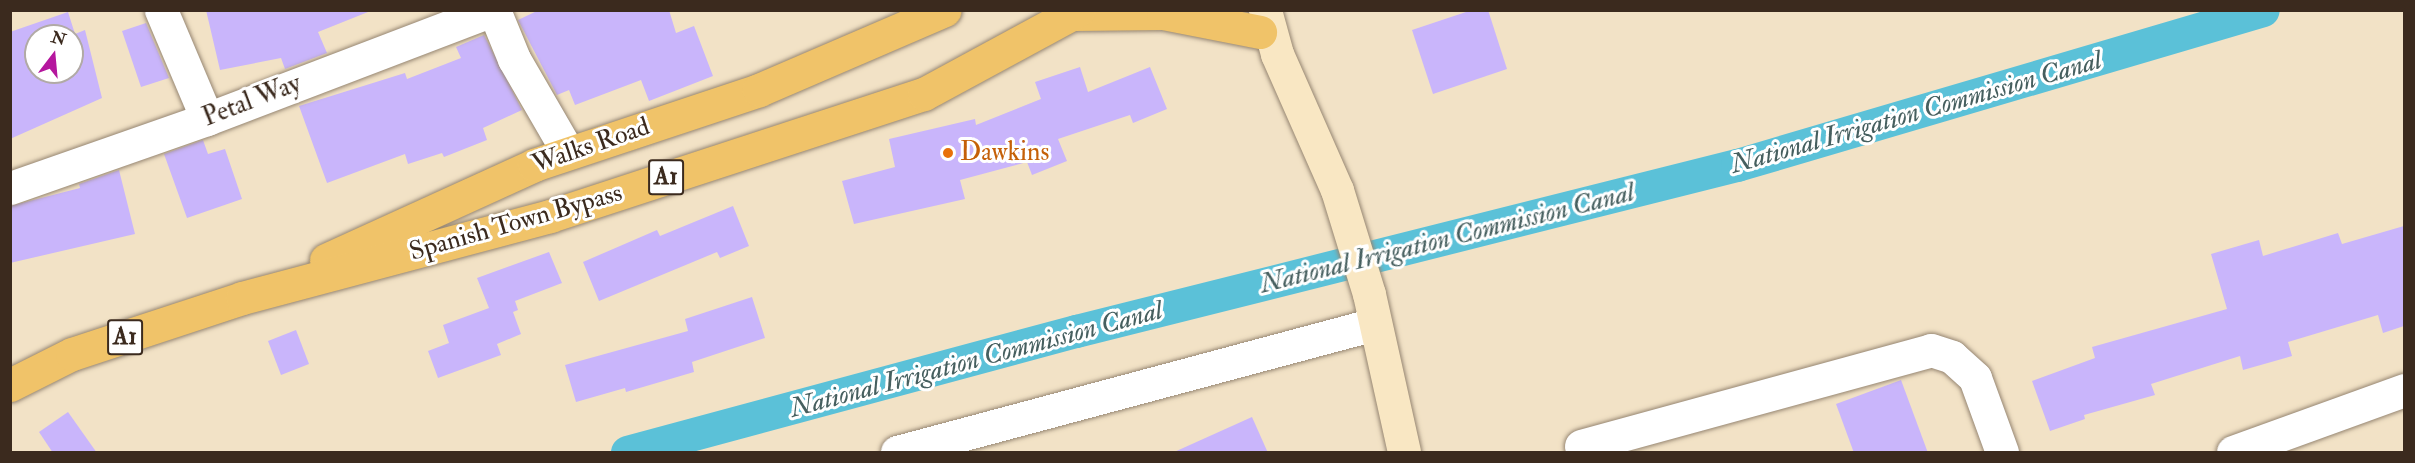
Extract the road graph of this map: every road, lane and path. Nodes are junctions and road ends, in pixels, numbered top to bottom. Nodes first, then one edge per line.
1 (161, 10) edge
2 (493, 10) edge
3 (945, 10) edge
4 (1077, 12) edge
5 (1261, 27) edge
6 (207, 119) junction
7 (568, 152) junction
8 (10, 188) edge
9 (242, 298) junction
10 (1372, 309) junction
11 (10, 385) edge
12 (2404, 390) edge
13 (1581, 446) dead end
14 (897, 453) edge
15 (1404, 453) edge
16 (2002, 453) edge
17 (2233, 453) edge

1 - 6 street
2 - 6 street, Petal Way
2 - 7 street
3 - 7 main road, Walks Road / A1
4 - 5 main road
4 - 9 main road, Spanish Town Bypass / A1
5 - 10 main road
6 - 8 street, Petal Way
7 - 9 main road, Walks Road / A1
9 - 11 main road, Spanish Town Bypass / A1
10 - 14 street
10 - 15 main road
12 - 17 street
13 - 16 street

